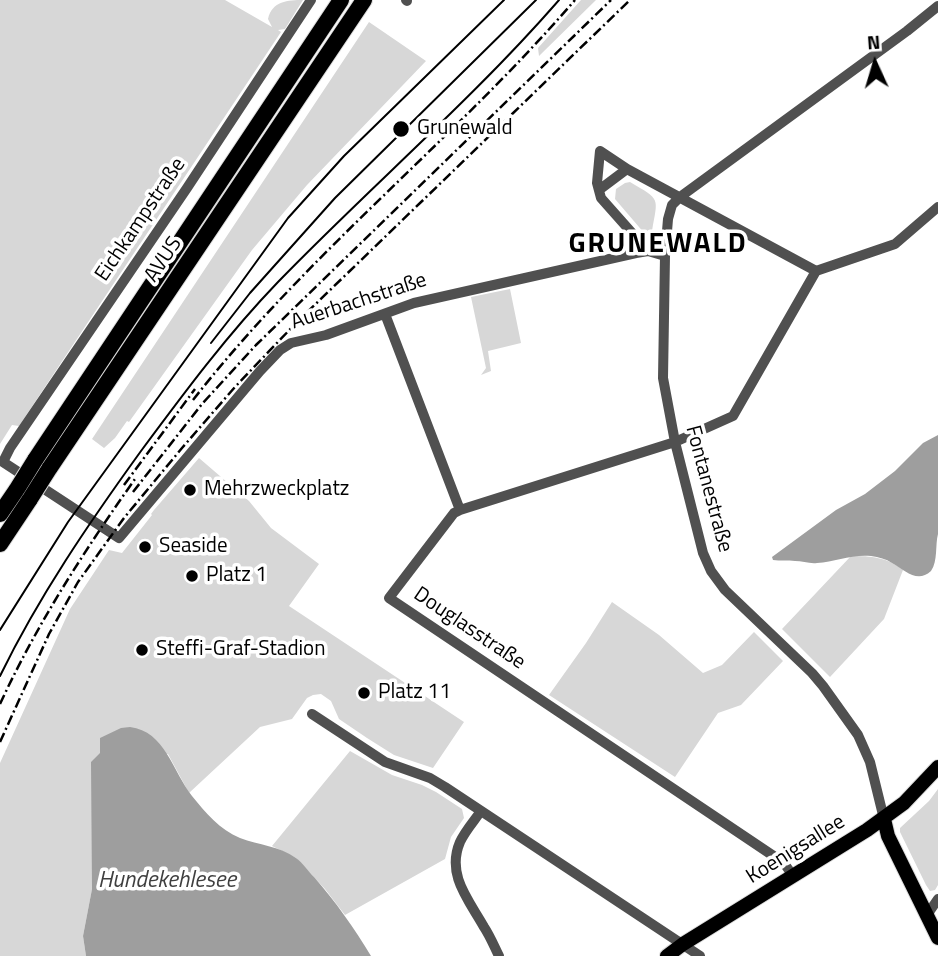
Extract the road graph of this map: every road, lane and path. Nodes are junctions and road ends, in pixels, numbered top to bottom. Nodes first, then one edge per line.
1 (311, 0) edge
2 (341, 0) edge
3 (363, 0) edge
4 (938, 6) edge
5 (627, 169) junction
6 (598, 190) junction
7 (680, 197) junction
8 (938, 207) edge
9 (648, 251) junction
10 (665, 256) junction
11 (816, 271) junction
12 (385, 314) junction
13 (675, 442) junction
14 (3, 462) joint
15 (23, 494) junction
16 (460, 510) junction
17 (0, 514) edge
18 (0, 544) edge
19 (312, 714) dead end
20 (938, 767) edge
21 (481, 811) junction
22 (884, 819) junction
23 (793, 876) junction
24 (938, 899) edge
25 (932, 914) edge
26 (938, 939) edge
27 (683, 944) junction
28 (499, 956) edge
29 (667, 956) edge
30 (700, 956) edge

1 - 14 street, Eichkampstraße
2 - 15 highway, AVUS, bridge
3 - 15 highway, AVUS, bridge
4 - 7 street
5 - 6 street
5 - 6 street
5 - 7 street
6 - 9 street
7 - 10 street, Fontanestraße
7 - 11 street
8 - 11 street
9 - 10 street, Auerbachstraße
9 - 12 street, Auerbachstraße
10 - 13 street, Fontanestraße
11 - 13 street
12 - 14 street, Auerbachstraße
12 - 16 street
13 - 16 street
13 - 22 street, Fontanestraße
15 - 17 highway, AVUS
15 - 18 highway, AVUS
16 - 23 street, Douglasstraße
19 - 21 street
20 - 22 main road, Koenigsallee
21 - 27 street
21 - 28 street
22 - 23 main road, Koenigsallee
22 - 25 main road
23 - 27 main road, Koenigsallee
24 - 25 street
25 - 26 main road
27 - 29 main road, Koenigsallee
27 - 30 street

